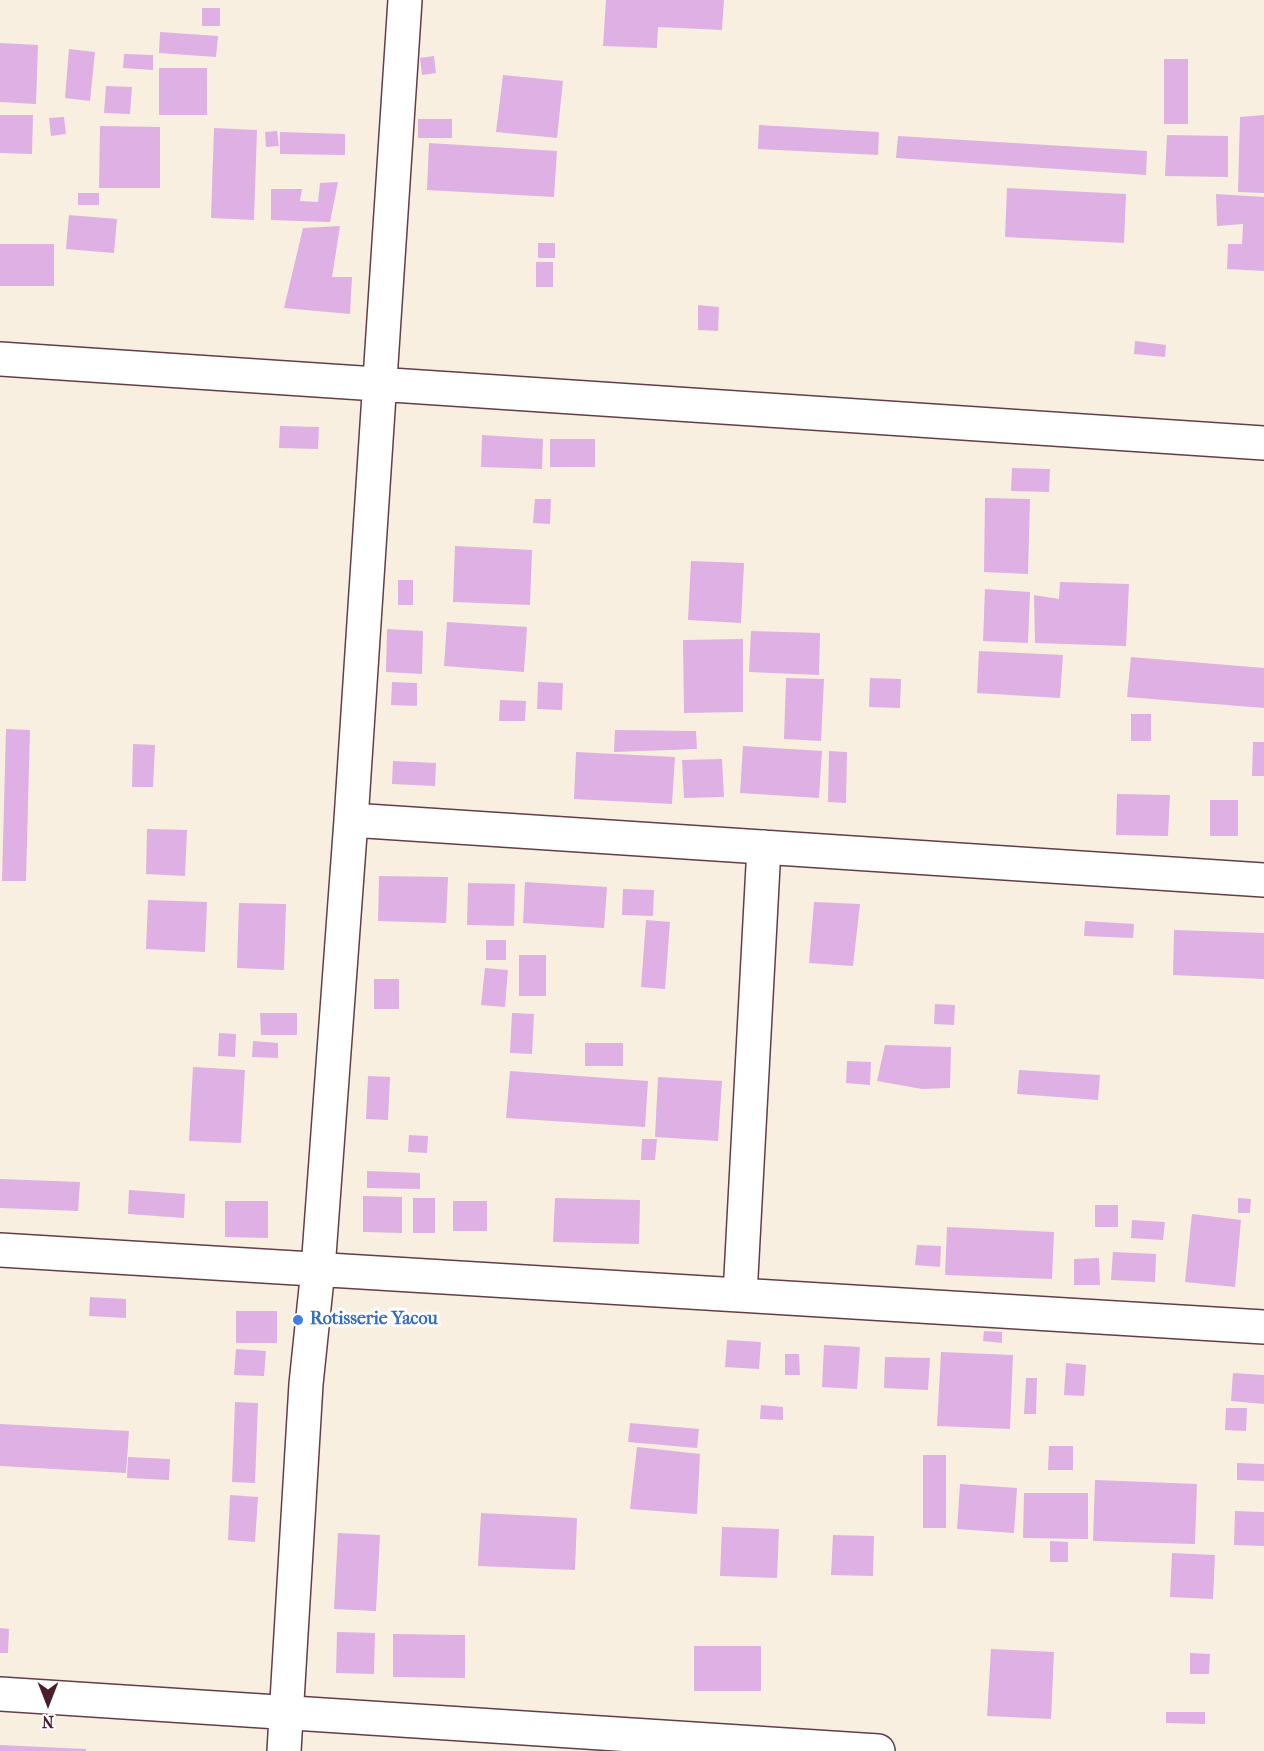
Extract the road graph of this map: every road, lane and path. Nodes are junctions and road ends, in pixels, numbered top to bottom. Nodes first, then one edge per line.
1 (405, 0) edge
2 (0, 359) edge
3 (381, 384) junction
4 (1264, 443) edge
5 (351, 820) junction
6 (764, 848) junction
7 (1264, 880) edge
8 (0, 1250) edge
9 (318, 1269) junction
10 (740, 1296) junction
11 (1264, 1327) edge
12 (0, 1694) edge
13 (287, 1712) junction
14 (284, 1751) edge
15 (878, 1751) edge

1 - 3 street
2 - 3 street
3 - 4 street
3 - 5 street
5 - 6 street
5 - 9 street
6 - 7 street
6 - 10 street
8 - 9 street
9 - 10 street
9 - 13 street
10 - 11 street
12 - 13 street
13 - 14 street
13 - 15 street

